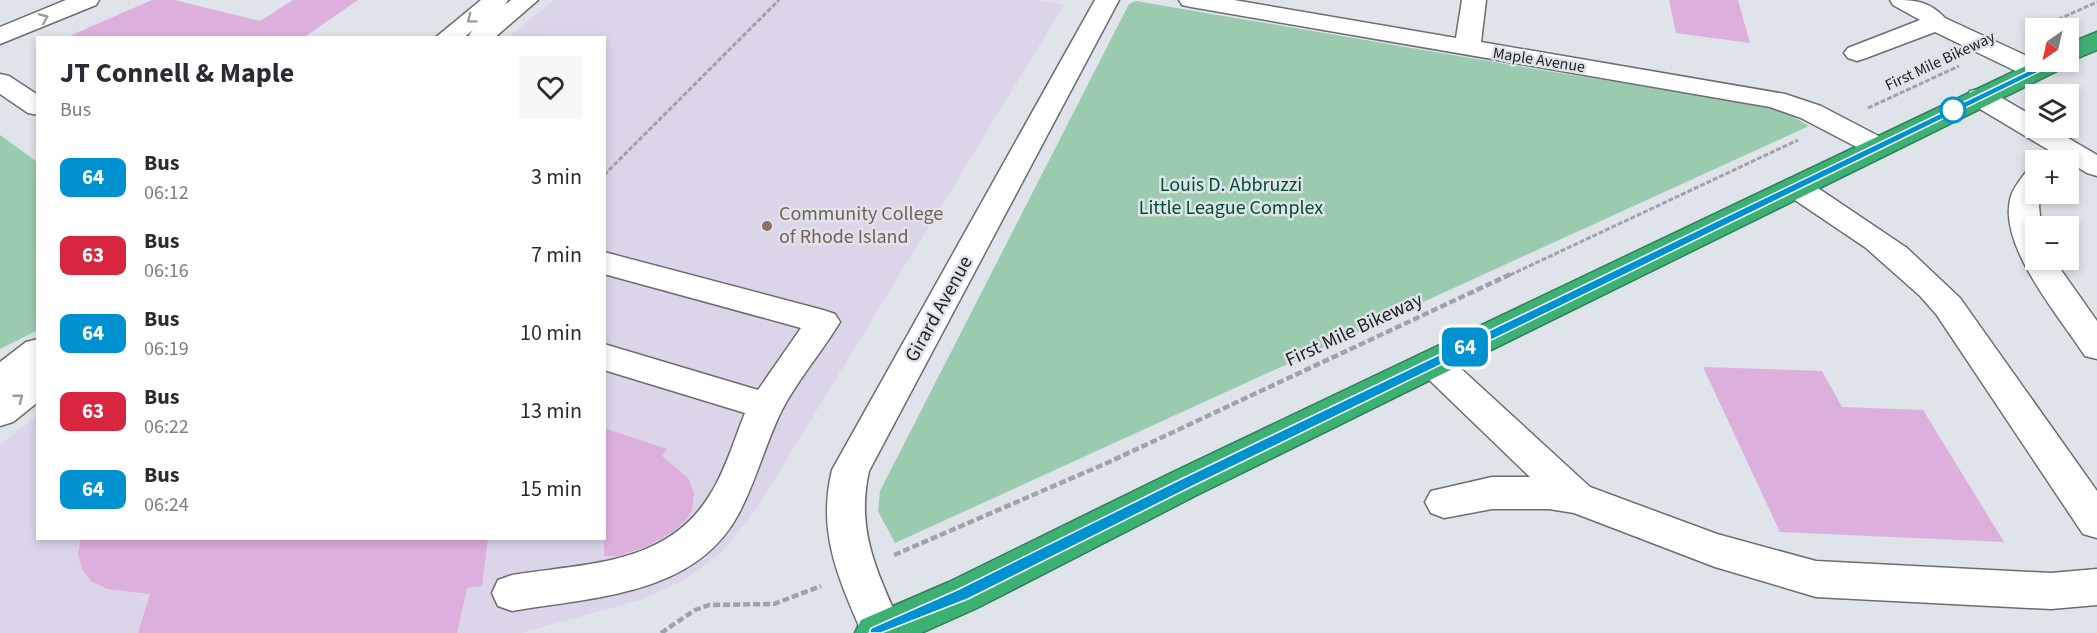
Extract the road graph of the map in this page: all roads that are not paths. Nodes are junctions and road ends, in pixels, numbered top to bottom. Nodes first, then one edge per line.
1 (87, 0) edge
2 (496, 0) edge
3 (526, 0) edge
4 (1107, 0) edge
5 (1191, 0) edge
6 (1474, 0) edge
7 (1902, 0) edge
8 (1936, 23) junction
9 (0, 36) edge
10 (450, 36) edge
11 (481, 36) edge
12 (2097, 40) edge
13 (1467, 48) junction
14 (2079, 49) edge
15 (1857, 53) dead end
16 (2025, 60) edge
17 (2032, 72) edge
18 (0, 82) edge
19 (1980, 97) junction
20 (36, 106) edge
21 (1878, 147) junction
22 (2097, 167) edge
23 (2079, 170) edge
24 (2097, 172) edge
25 (1797, 187) junction
26 (606, 264) edge
27 (2045, 270) edge
28 (2097, 347) edge
29 (36, 353) edge
30 (606, 358) edge
31 (1433, 363) junction
32 (0, 380) edge
33 (36, 385) edge
34 (766, 406) junction
35 (0, 412) edge
36 (1577, 498) junction
37 (1444, 502) dead end
38 (2097, 522) edge
39 (2097, 587) edge
40 (512, 593) dead end
41 (879, 632) edge

9 -> 1 street
2 -> 10 street
3 - 11 street
4 - 41 street, Girard Avenue
5 - 13 street, Maple Avenue
6 - 13 street
7 - 8 street
8 - 15 street
8 - 16 street
12 - 14 highway
13 - 21 street, Maple Avenue
17 - 19 highway
18 - 20 street
19 - 21 highway
19 - 22 street
21 - 25 highway
23 - 24 street
25 - 31 highway
25 - 38 street
26 - 34 street
27 - 28 street
29 - 32 street
30 - 34 street
31 - 36 street
31 - 41 highway
35 -> 33 street
34 - 40 street
36 - 37 street
36 - 39 street

